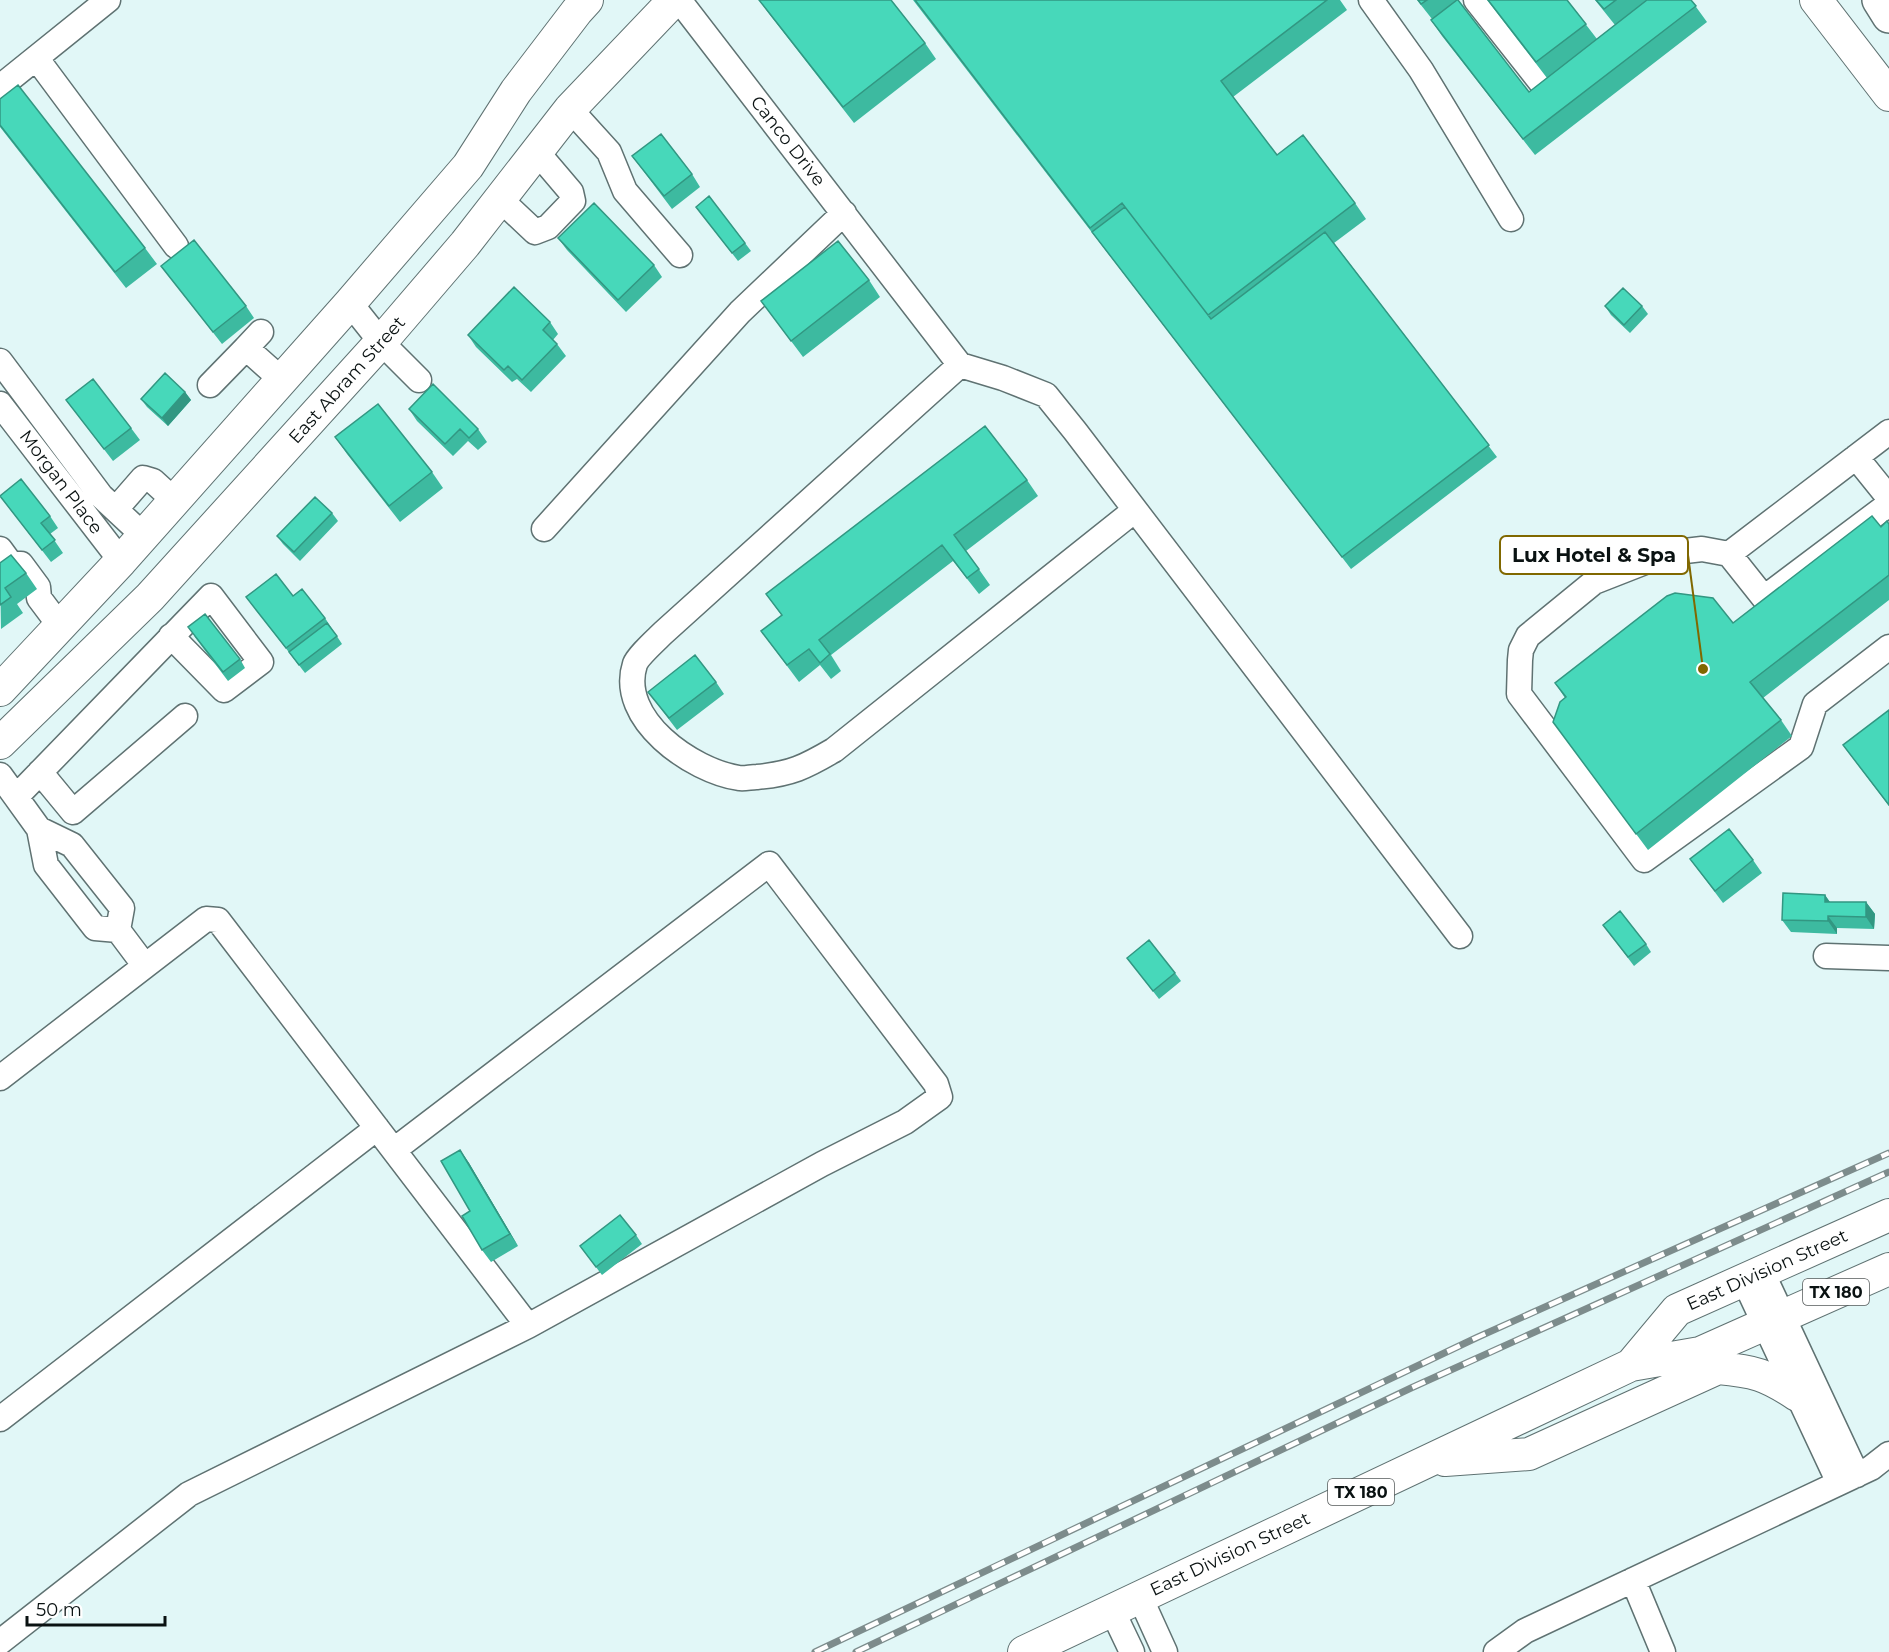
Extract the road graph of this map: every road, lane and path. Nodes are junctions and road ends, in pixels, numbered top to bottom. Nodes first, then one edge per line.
1 (108, 0) edge
2 (587, 0) edge
3 (674, 0) edge
4 (679, 0) edge
5 (1371, 0) edge
6 (1476, 0) edge
7 (1816, 0) edge
8 (1879, 0) edge
9 (1889, 16) edge
10 (37, 59) junction
11 (1582, 62) edge
12 (0, 87) edge
13 (1889, 95) edge
14 (570, 109) junction
15 (537, 152) junction
16 (500, 199) junction
17 (844, 213) junction
18 (1511, 219) dead end
19 (176, 246) dead end
20 (680, 255) dead end
21 (350, 303) junction
22 (381, 342) junction
23 (0, 361) edge
24 (960, 365) junction
25 (282, 380) junction
26 (419, 380) dead end
27 (210, 385) dead end
28 (0, 404) edge
29 (1889, 432) edge
30 (1856, 457) junction
31 (1889, 498) edge
32 (175, 501) junction
33 (1889, 504) edge
34 (116, 509) junction
35 (1135, 510) junction
36 (544, 529) dead end
37 (144, 536) junction
38 (0, 549) edge
39 (1729, 554) junction
40 (112, 571) junction
41 (60, 626) junction
42 (171, 636) dead end
43 (1889, 647) edge
44 (0, 690) edge
45 (0, 709) edge
46 (185, 716) dead end
47 (0, 743) edge
48 (40, 772) junction
49 (0, 775) edge
50 (16, 797) junction
51 (39, 829) junction
52 (118, 930) junction
53 (1460, 936) dead end
54 (1826, 956) dead end
55 (1889, 958) edge
56 (145, 966) junction
57 (0, 1078) edge
58 (377, 1128) junction
59 (394, 1150) junction
60 (1889, 1215) edge
61 (1889, 1269) edge
62 (1753, 1276) junction
63 (1773, 1320) junction
64 (528, 1326) junction
65 (1631, 1365) junction
66 (1797, 1395) junction
67 (0, 1419) edge
68 (1889, 1454) edge
69 (1426, 1462) junction
70 (1848, 1479) junction
71 (1633, 1580) junction
72 (1140, 1597) junction
73 (1112, 1610) junction
74 (0, 1642) edge
75 (1024, 1652) edge
76 (1132, 1652) edge
77 (1165, 1652) edge
78 (1496, 1652) edge
79 (1663, 1652) edge

1 - 10 street
2 - 21 main road
3 - 14 main road, East Abram Street
4 - 17 street, Canco Drive
5 - 18 street
6 - 11 street
7 - 13 main road
8 - 9 highway
10 - 12 street
10 - 19 street
14 - 15 main road, East Abram Street
14 - 20 street
15 - 16 main road, East Abram Street
15 - 16 street
16 - 22 main road, East Abram Street
17 - 24 street, Canco Drive
17 - 36 street
21 - 22 street
21 - 25 main road
22 - 26 street
22 - 47 main road, East Abram Street
23 - 34 street
24 - 35 street
24 - 35 street
25 - 27 street
25 - 32 main road
28 - 40 street, Morgan Place
29 - 30 street
30 - 31 street
30 - 39 street
32 - 34 street
32 - 37 main road
33 - 39 street
34 - 37 street
35 - 53 street
37 - 40 main road
38 - 41 street
39 - 43 street
40 - 41 main road
40 - 45 main road
41 - 44 main road
42 - 48 street
46 - 48 street
48 - 50 street
49 - 50 street
50 - 51 street
51 - 52 street
51 - 52 street
52 - 56 street
54 - 55 street
56 - 57 street
56 - 58 street
58 - 59 street
58 - 67 street
59 - 64 street
59 - 64 street
60 - 62 main road, East Division Street / TX 180
61 - 63 main road, East Division Street / TX 180
62 - 63 street
62 - 65 main road, East Division Street / TX 180
63 - 65 main road, East Division Street / TX 180
63 - 66 street
63 - 70 street
64 - 74 street
65 - 69 main road, East Division Street / TX 180
66 - 69 main road
66 - 70 street
68 - 70 street
69 - 72 main road, East Division Street / TX 180
70 - 71 street
71 - 78 street
71 - 79 street
72 - 73 main road, East Division Street / TX 180
72 - 77 street
73 - 75 main road, East Division Street / TX 180
73 - 76 street

